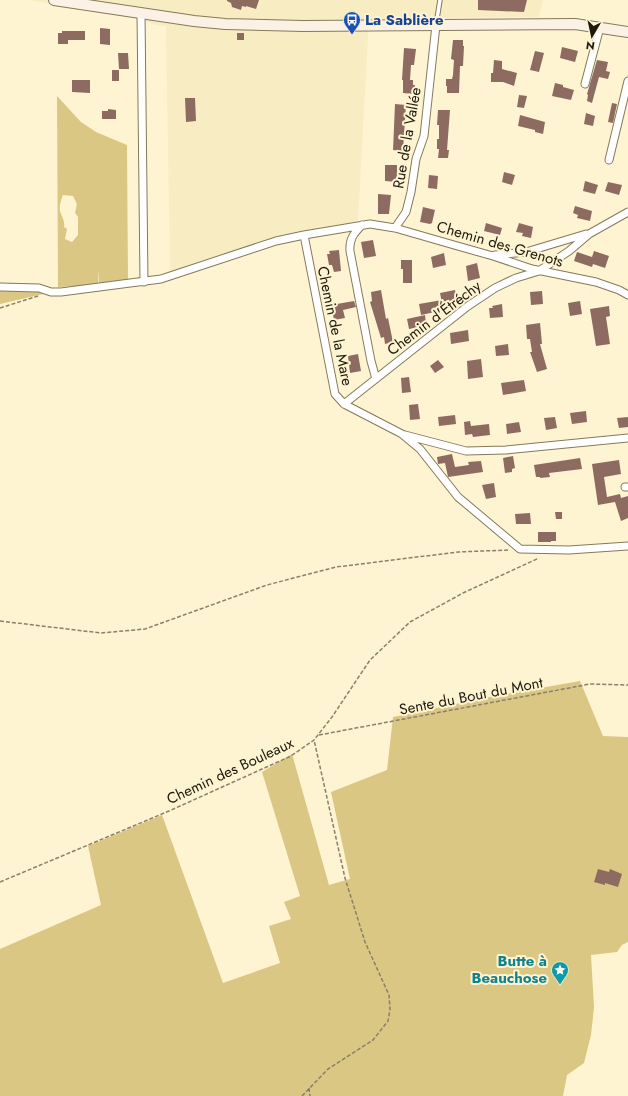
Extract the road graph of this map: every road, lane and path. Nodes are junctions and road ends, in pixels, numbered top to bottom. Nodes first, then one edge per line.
1 (54, 0) edge
2 (440, 0) edge
3 (142, 13) junction
4 (436, 25) junction
5 (600, 27) junction
6 (628, 32) edge
7 (628, 81) edge
8 (585, 84) dead end
9 (608, 160) dead end
10 (628, 212) edge
11 (362, 225) junction
12 (395, 228) junction
13 (589, 234) junction
14 (304, 235) junction
15 (493, 256) junction
16 (539, 271) junction
17 (144, 282) junction
18 (0, 287) edge
19 (51, 292) junction
20 (628, 295) edge
21 (0, 308) edge
22 (376, 379) junction
23 (344, 404) junction
24 (402, 434) junction
25 (628, 438) edge
26 (628, 546) edge
27 (520, 549) junction
28 (551, 550) junction
29 (0, 621) edge
30 (628, 685) edge
31 (318, 735) junction
32 (314, 740) junction
33 (0, 882) edge
34 (309, 1088) junction
35 (302, 1096) edge
36 (310, 1096) edge

1 - 3 main road
2 - 4 lane
3 - 4 main road
3 - 17 street
4 - 5 main road
4 - 12 street, Rue de la Vallée
5 - 6 main road
5 - 8 street
7 - 9 street
10 - 13 street, Chemin d'Étréchy
11 - 12 street, Chemin des Grenots
11 - 14 street, Chemin des Grenots
11 - 22 street
12 - 15 street, Chemin des Grenots
13 - 15 street
13 - 16 street, Chemin d'Étréchy
14 - 17 street, Chemin des Grenots
14 - 23 street, Chemin de la Mare
15 - 16 street, Chemin des Grenots
16 - 20 street, Chemin des Grenots
16 - 22 street, Chemin d'Étréchy
17 - 19 street, Chemin des Grenots
18 - 19 street, Chemin des Grenots
19 - 21 path
22 - 23 street, Chemin d'Étréchy
23 - 24 street, Chemin de la Mare
24 - 25 street
24 - 27 street, Chemin de la Mare
26 - 28 street
27 - 28 street
27 - 29 path
28 - 31 path, Chemin des Bouleaux
30 - 31 path, Sente du Bout du Mont
31 - 32 path, Chemin des Bouleaux
32 - 33 path, Chemin des Bouleaux
32 - 34 path
34 - 35 path
34 - 36 path

